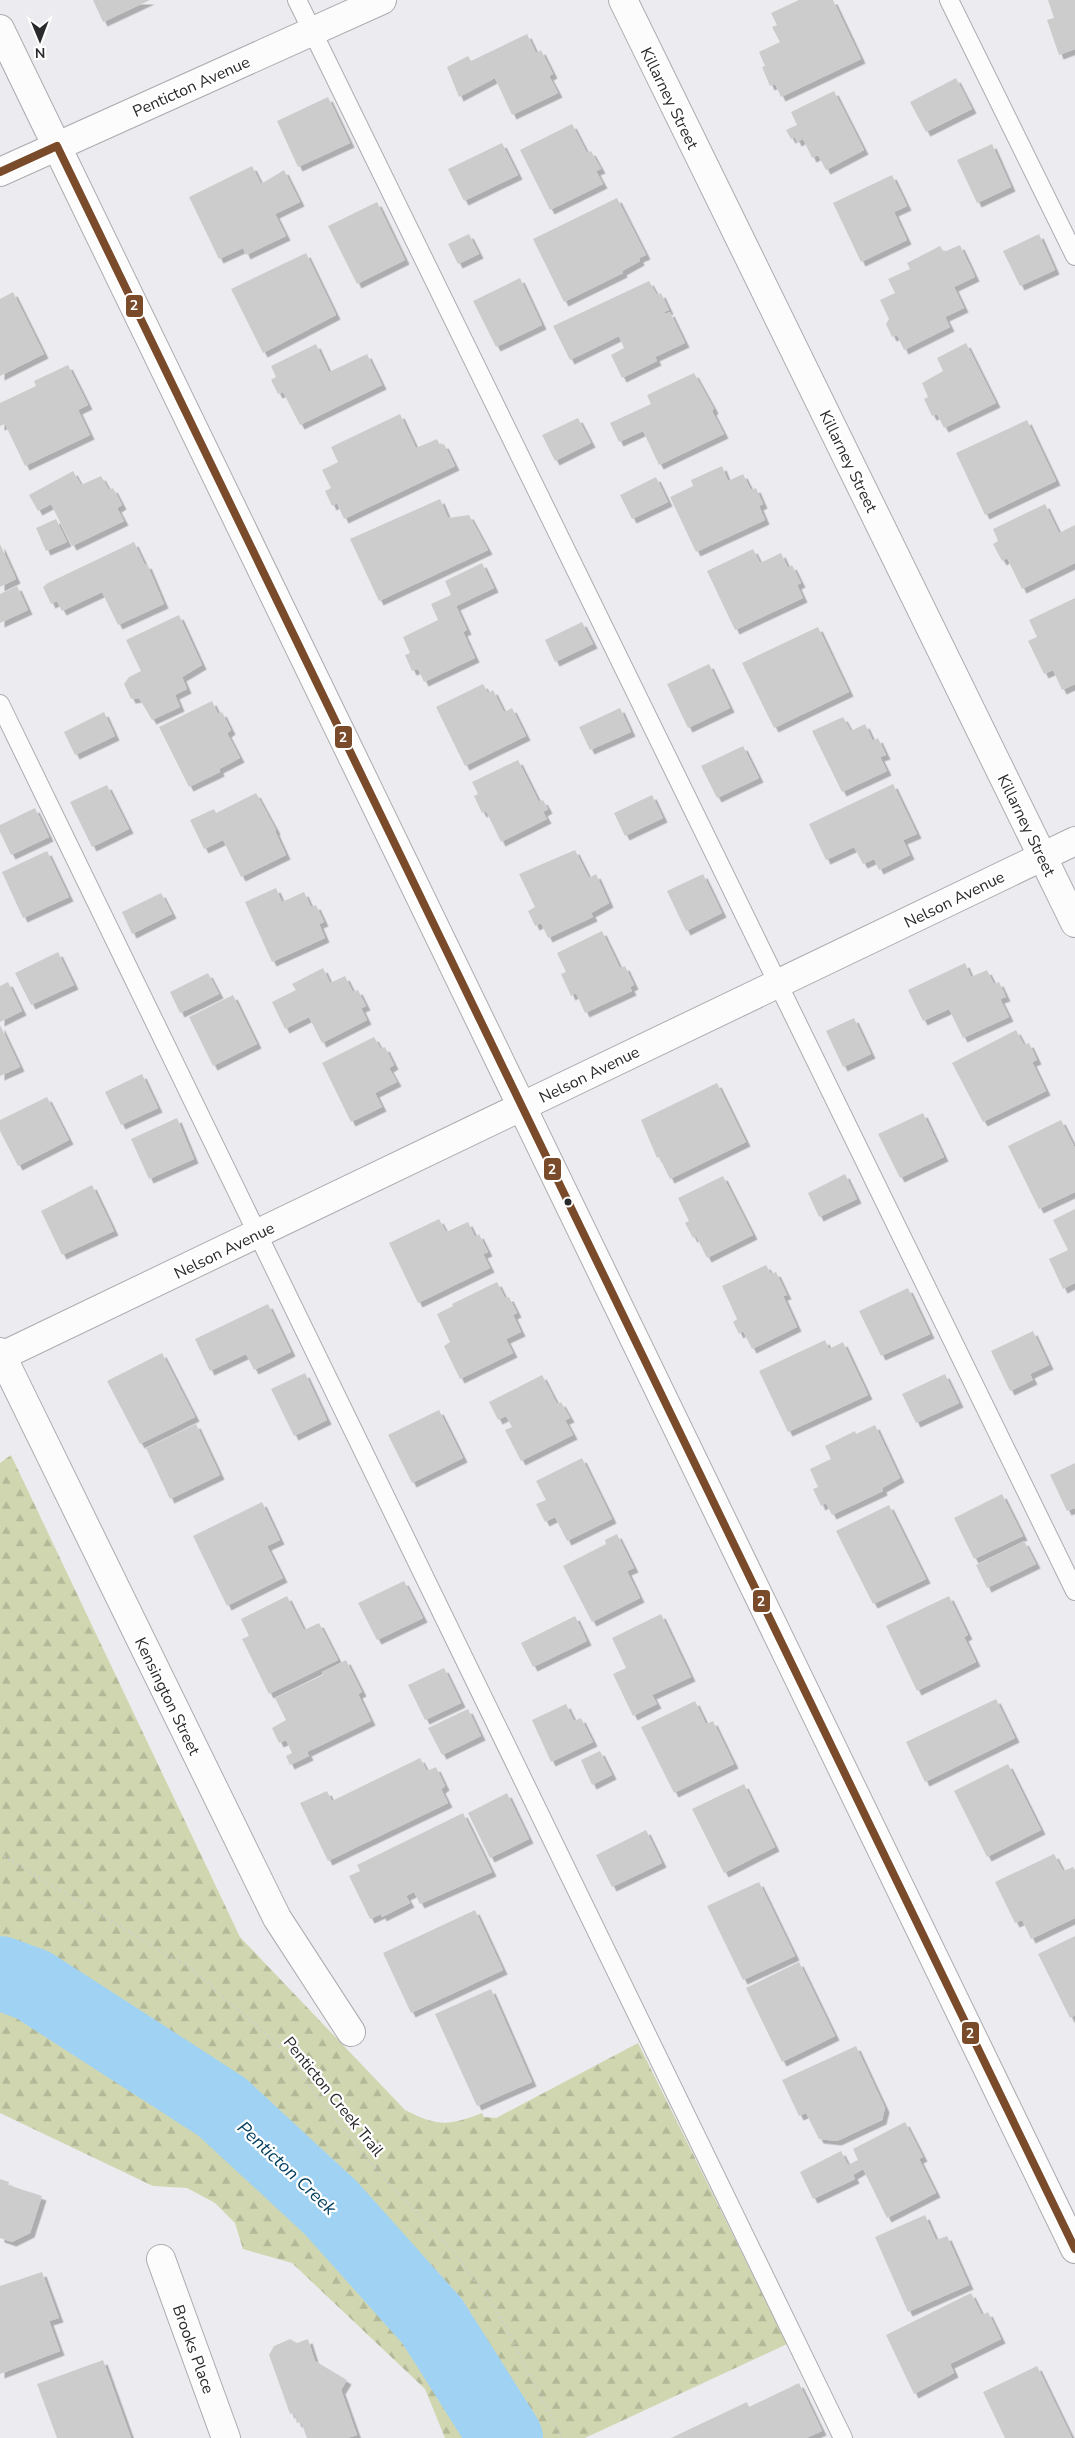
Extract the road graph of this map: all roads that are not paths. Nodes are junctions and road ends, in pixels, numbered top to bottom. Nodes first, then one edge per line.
1 (297, 0) edge
2 (382, 0) edge
3 (622, 0) edge
4 (949, 0) edge
5 (0, 29) edge
6 (312, 31) junction
7 (57, 146) junction
8 (0, 172) edge
9 (1075, 256) edge
10 (0, 704) edge
11 (1075, 841) edge
12 (1043, 856) junction
13 (1075, 923) edge
14 (778, 983) junction
15 (522, 1107) junction
16 (258, 1234) junction
17 (1, 1357) edge
18 (1075, 1590) edge
19 (351, 2032) dead end
20 (1075, 2249) edge
21 (161, 2259) dead end
22 (226, 2438) edge
23 (843, 2438) edge

1 - 6 lane
2 - 6 street, Penticton Avenue
3 - 12 street, Killarney Street
4 - 9 lane
5 - 7 street
6 - 7 street, Penticton Avenue
6 - 14 lane
7 - 8 street, Penticton Avenue
7 - 15 street
10 - 16 lane
11 - 12 street, Nelson Avenue
12 - 13 street, Killarney Street
12 - 14 street, Nelson Avenue
14 - 15 street, Nelson Avenue
14 - 18 lane
15 - 16 street, Nelson Avenue
15 - 20 street
16 - 17 street, Nelson Avenue
16 - 23 lane
17 - 19 street, Kensington Street
21 - 22 street, Brooks Place

